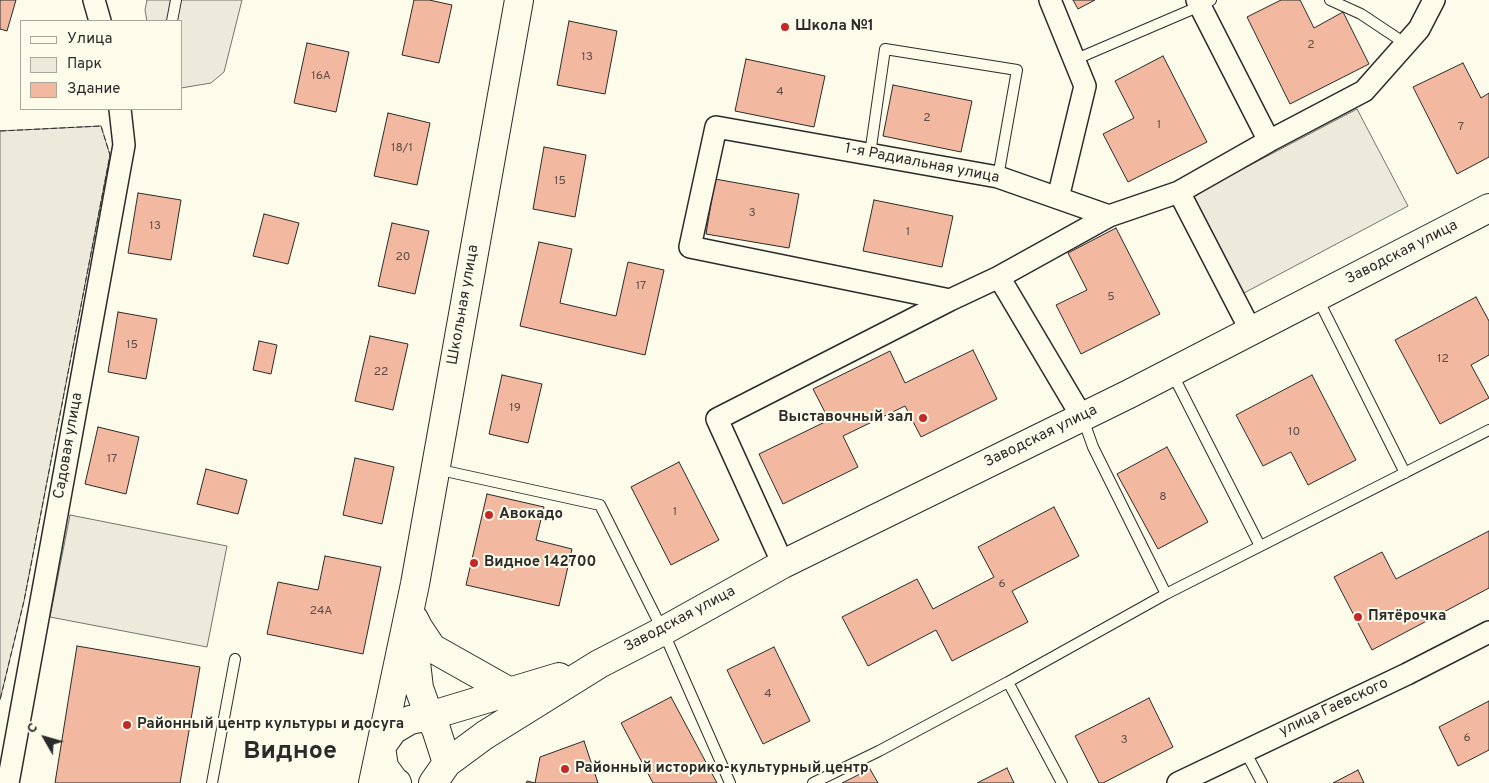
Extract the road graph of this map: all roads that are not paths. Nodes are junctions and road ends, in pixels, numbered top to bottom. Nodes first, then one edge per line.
1 (94, 0) edge
2 (176, 0) edge
3 (519, 0) edge
4 (1050, 0) edge
5 (1330, 0) edge
6 (1434, 0) edge
7 (1203, 2) edge
8 (100, 20) edge
9 (172, 20) edge
10 (1406, 44) junction
11 (1074, 60) junction
12 (120, 110) edge
13 (1269, 141) junction
14 (870, 154) junction
15 (998, 177) junction
16 (1179, 192) junction
17 (1058, 198) junction
18 (1489, 208) edge
19 (1109, 216) junction
20 (999, 277) junction
21 (1317, 297) junction
22 (950, 300) junction
23 (1251, 331) junction
24 (1171, 372) junction
25 (1082, 417) junction
26 (1489, 430) edge
27 (435, 469) junction
28 (1406, 472) junction
29 (1260, 546) junction
30 (783, 564) junction
31 (1166, 594) junction
32 (410, 610) junction
33 (663, 631) junction
34 (1489, 632) edge
35 (235, 658) dead end
36 (594, 667) junction
37 (1008, 682) junction
38 (510, 692) junction
39 (429, 716) junction
40 (381, 747) junction
41 (1245, 751) junction
42 (438, 778) edge
43 (8, 783) edge
44 (212, 783) edge
45 (373, 783) edge
46 (398, 783) edge
47 (730, 783) edge
48 (813, 783) edge
49 (1062, 783) edge
50 (1178, 783) edge
51 (1262, 783) edge

1 - 8 street
2 - 9 lane
3 - 27 street, Школьная улица
4 - 11 street
5 - 10 lane
6 - 10 street
7 - 11 lane
7 - 13 street
10 - 13 street
11 - 17 street
12 - 43 street, Садовая улица
13 - 16 street
14 - 15 street, 1-я Радиальная улица
14 - 15 lane
14 - 22 street, 1-я Радиальная улица
15 - 17 street, 1-я Радиальная улица
16 - 19 street
16 - 23 street
17 - 19 street, 1-я Радиальная улица
18 - 21 street, Заводская улица
19 - 20 street
20 - 22 street
20 - 25 street
21 - 23 street, Заводская улица
21 - 28 lane
22 - 30 street
23 - 24 street, Заводская улица
24 - 25 street, Заводская улица
24 - 29 lane
25 - 30 street, Заводская улица
25 - 31 lane
26 - 28 lane
27 - 32 street, Школьная улица
27 - 33 lane
28 - 29 lane
29 - 31 lane
30 - 33 street, Заводская улица
31 - 37 lane
32 - 38 street
32 - 39 street
32 - 40 street
33 - 36 street, Заводская улица
33 - 47 lane
34 - 41 street, улица Гаевского
35 - 44 lane
36 - 38 street
36 - 42 street
37 - 48 lane
37 - 49 lane
38 - 39 street
39 - 40 street
39 - 42 street
40 - 45 street
40 - 46 street
41 - 50 street, улица Гаевского
41 - 51 lane

